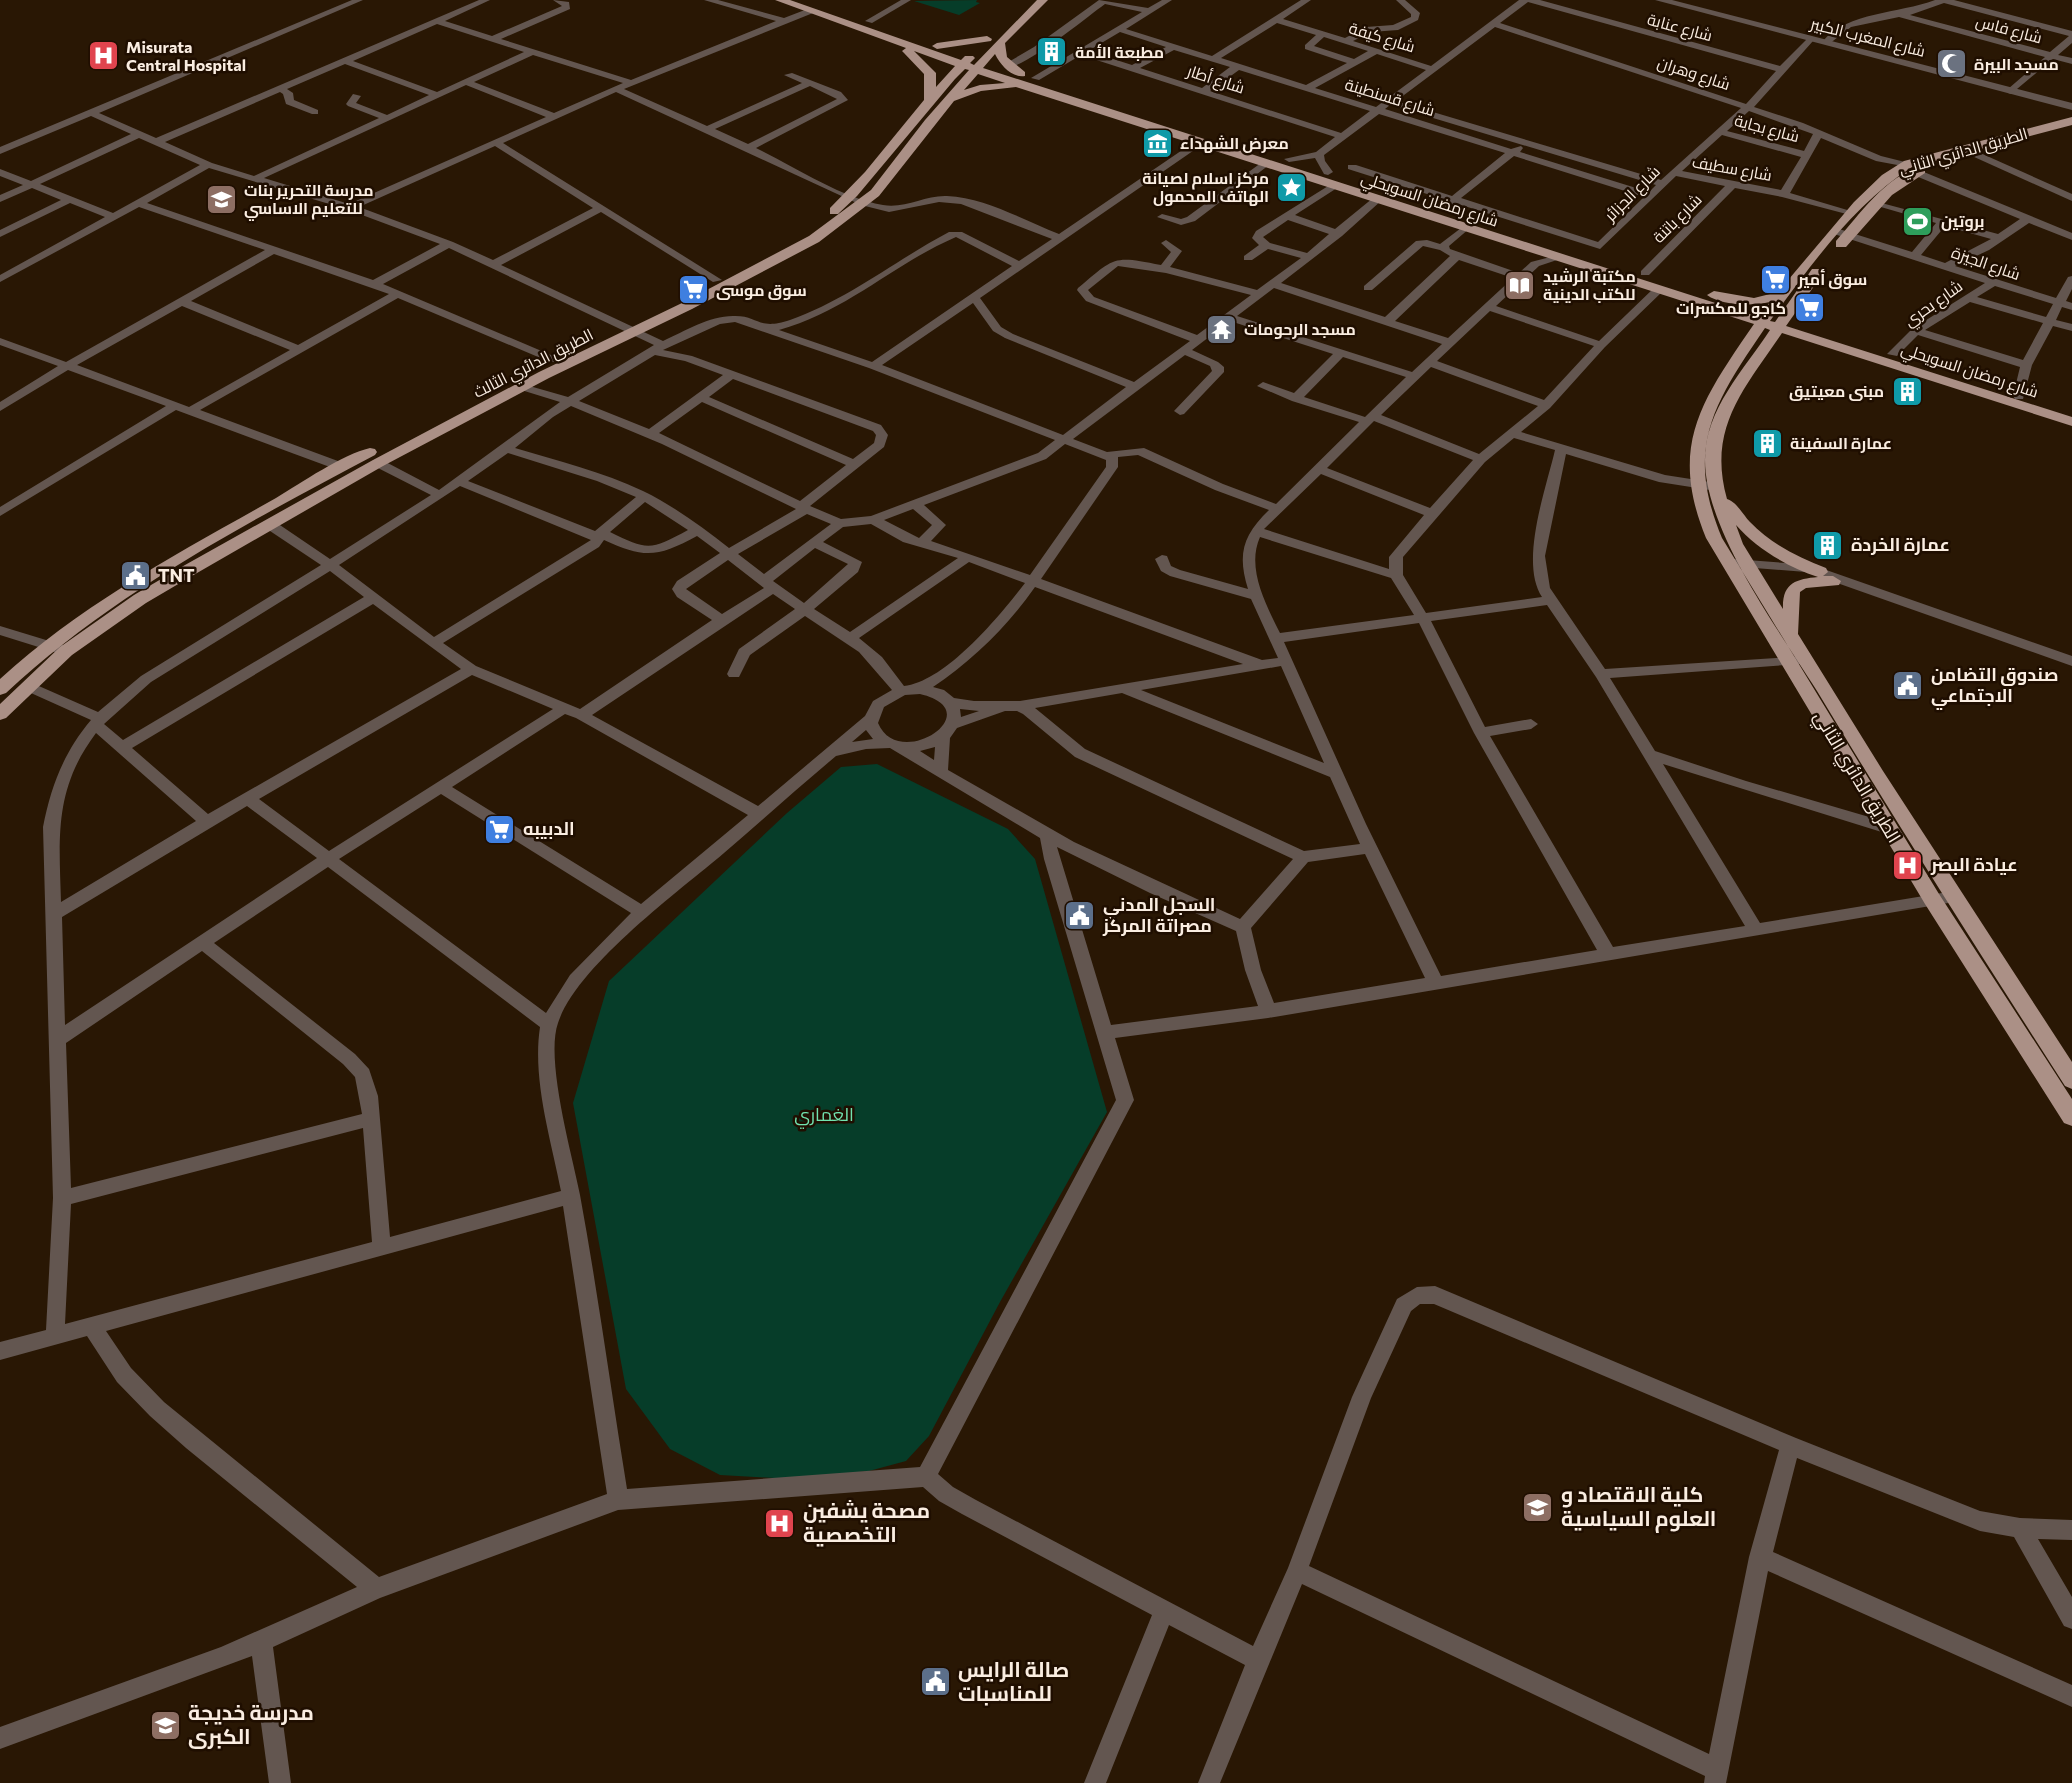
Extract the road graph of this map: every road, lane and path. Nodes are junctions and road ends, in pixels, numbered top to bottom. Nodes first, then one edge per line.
1 (359, 0) edge
2 (486, 0) edge
3 (557, 0) edge
4 (708, 0) edge
5 (780, 0) edge
6 (907, 0) edge
7 (1026, 0) edge
8 (1043, 0) edge
9 (1105, 0) edge
10 (1168, 0) edge
11 (1307, 0) edge
12 (1400, 0) edge
13 (1525, 0) edge
14 (1531, 0) edge
15 (1661, 0) edge
16 (1944, 0) edge
17 (809, 5) edge
18 (1150, 11) junction
19 (1898, 14) junction
20 (436, 20) junction
21 (1278, 20) junction
22 (785, 21) junction
23 (869, 21) junction
24 (1495, 24) junction
25 (1118, 29) junction
26 (2071, 33) edge
27 (1321, 35) junction
28 (492, 39) junction
29 (1810, 39) junction
30 (993, 41) junction
31 (1344, 42) junction
32 (1826, 42) junction
33 (899, 43) junction
34 (937, 46) junction
35 (1174, 46) junction
36 (531, 52) junction
37 (1081, 52) junction
38 (1374, 52) junction
39 (2053, 56) junction
40 (1215, 58) junction
41 (343, 61) junction
42 (2072, 61) edge
43 (1352, 62) junction
44 (973, 63) junction
45 (1008, 66) junction
46 (1237, 66) junction
47 (1132, 69) junction
48 (1433, 69) junction
49 (1782, 69) junction
50 (789, 75) dead end
51 (1036, 78) junction
52 (1023, 80) junction
53 (466, 82) junction
54 (632, 83) junction
55 (810, 83) junction
56 (279, 88) junction
57 (1308, 88) junction
58 (616, 89) junction
59 (2011, 91) junction
60 (1202, 92) junction
61 (437, 94) junction
62 (356, 96) dead end
63 (950, 98) junction
64 (929, 102) junction
65 (1391, 102) junction
66 (1748, 107) junction
67 (2070, 109) edge
68 (1380, 110) junction
69 (315, 112) dead end
70 (92, 113) junction
71 (555, 117) junction
72 (386, 118) junction
73 (2072, 121) edge
74 (708, 129) junction
75 (2072, 131) edge
76 (1720, 132) junction
77 (1819, 132) junction
78 (139, 134) junction
79 (1341, 136) junction
80 (156, 142) junction
81 (1200, 142) junction
82 (496, 143) junction
83 (1526, 143) junction
84 (748, 148) junction
85 (0, 150) edge
86 (1513, 152) junction
87 (1319, 153) junction
88 (1806, 155) junction
89 (1975, 155) junction
90 (1289, 159) junction
91 (1879, 159) junction
92 (1265, 163) junction
93 (208, 165) junction
94 (1352, 167) dead end
95 (1912, 168) junction
96 (0, 172) edge
97 (1328, 172) junction
98 (1674, 173) junction
99 (1890, 173) junction
100 (255, 180) junction
101 (30, 184) junction
102 (1663, 184) junction
103 (1732, 185) junction
104 (1333, 186) junction
105 (1784, 194) junction
106 (1651, 196) junction
107 (850, 197) junction
108 (2072, 198) edge
109 (0, 199) edge
110 (68, 200) junction
111 (1377, 200) junction
112 (866, 202) junction
113 (137, 203) junction
114 (1878, 203) junction
115 (1447, 204) junction
116 (350, 207) junction
117 (601, 208) junction
118 (1850, 214) junction
119 (112, 216) junction
120 (1287, 216) junction
121 (1162, 217) dead end
122 (2028, 219) junction
123 (1943, 222) junction
124 (1465, 228) junction
125 (1835, 231) junction
126 (0, 234) edge
127 (1338, 234) junction
128 (1849, 236) junction
129 (2072, 237) edge
130 (1059, 238) junction
131 (1999, 238) junction
132 (1166, 243) dead end
133 (449, 244) junction
134 (1266, 245) junction
135 (1443, 248) junction
136 (1528, 248) junction
137 (273, 250) junction
138 (1595, 250) junction
139 (1458, 255) junction
140 (1914, 256) junction
141 (1308, 257) junction
142 (1248, 258) dead end
143 (1558, 258) junction
144 (1535, 264) junction
145 (492, 265) junction
146 (1020, 266) junction
147 (1947, 266) junction
148 (1163, 270) junction
149 (1645, 273) junction
150 (1522, 278) junction
151 (0, 279) edge
152 (2072, 279) edge
153 (717, 280) junction
154 (1993, 282) junction
155 (374, 284) junction
156 (1272, 284) junction
157 (1368, 288) dead end
158 (1659, 289) junction
159 (398, 294) junction
160 (1258, 294) junction
161 (1713, 295) junction
162 (975, 298) junction
163 (1969, 298) junction
164 (1787, 299) junction
165 (181, 301) junction
166 (2058, 303) junction
167 (1489, 307) junction
168 (2072, 307) edge
169 (1228, 317) junction
170 (1773, 320) junction
171 (1388, 321) junction
172 (2049, 321) junction
173 (2072, 328) edge
174 (629, 329) junction
175 (766, 330) junction
176 (1916, 331) junction
177 (1196, 339) junction
178 (0, 341) edge
179 (1452, 343) junction
180 (1601, 345) junction
181 (658, 348) junction
182 (300, 350) junction
183 (1183, 350) junction
184 (1341, 353) junction
185 (1893, 354) junction
186 (554, 360) junction
187 (1429, 362) junction
188 (2026, 365) junction
189 (67, 366) junction
190 (873, 366) junction
191 (731, 375) junction
192 (1414, 376) junction
193 (1133, 386) junction
194 (1263, 386) dead end
195 (522, 387) junction
196 (2019, 396) junction
197 (700, 397) junction
198 (1296, 398) junction
199 (570, 402) junction
200 (1546, 405) junction
201 (174, 406) junction
202 (0, 407) edge
203 (190, 411) junction
204 (1180, 411) dead end
205 (2072, 413) edge
206 (1370, 419) junction
207 (2072, 422) edge
208 (650, 434) junction
209 (1514, 434) junction
210 (1068, 439) junction
211 (506, 449) junction
212 (1561, 449) junction
213 (1108, 455) junction
214 (1481, 459) junction
215 (378, 463) junction
216 (855, 464) junction
217 (342, 467) junction
218 (1319, 469) junction
219 (460, 482) junction
220 (1696, 483) junction
221 (1716, 487) junction
222 (440, 495) junction
223 (644, 497) junction
224 (916, 505) junction
225 (803, 508) junction
226 (1278, 509) junction
227 (0, 512) edge
228 (1433, 514) junction
229 (873, 520) junction
230 (840, 523) junction
231 (269, 524) junction
232 (698, 530) junction
233 (1256, 531) junction
234 (599, 535) junction
235 (814, 543) junction
236 (922, 543) junction
237 (727, 554) junction
238 (968, 557) junction
239 (1162, 559) dead end
240 (329, 564) junction
241 (1742, 568) junction
242 (1396, 575) junction
243 (1833, 579) junction
244 (1034, 583) junction
245 (769, 584) junction
246 (1257, 597) junction
247 (373, 598) junction
248 (1550, 600) junction
249 (805, 609) junction
250 (1423, 618) junction
251 (722, 620) junction
252 (0, 630) edge
253 (1792, 636) junction
254 (850, 638) junction
255 (1277, 638) junction
256 (433, 643) junction
257 (48, 645) junction
258 (66, 651) junction
259 (1806, 659) junction
260 (1787, 660) junction
261 (1286, 661) junction
262 (2072, 661) edge
263 (1262, 665) junction
264 (471, 669) junction
265 (951, 671) junction
266 (734, 674) dead end
267 (1601, 674) junction
268 (27, 686) junction
269 (0, 689) edge
270 (920, 689) junction
271 (1125, 689) junction
272 (899, 690) junction
273 (945, 698) junction
274 (1016, 706) junction
275 (564, 708) junction
276 (0, 714) edge
277 (581, 715) junction
278 (870, 719) junction
279 (97, 721) junction
280 (954, 724) junction
281 (1531, 724) dead end
282 (1480, 733) junction
283 (943, 737) junction
284 (896, 745) junction
285 (121, 748) junction
286 (831, 752) junction
287 (1648, 754) junction
288 (940, 773) junction
289 (1336, 774) junction
290 (442, 787) junction
291 (247, 798) junction
292 (760, 814) junction
293 (207, 821) junction
294 (1888, 828) junction
295 (1047, 833) junction
296 (1370, 848) junction
297 (1303, 857) junction
298 (326, 860) junction
299 (1954, 897) junction
300 (1932, 899) junction
301 (643, 913) junction
302 (54, 914) junction
303 (1243, 927) junction
304 (1756, 930) junction
305 (201, 942) junction
306 (1608, 954) junction
307 (1436, 983) junction
308 (1268, 1011) junction
309 (549, 1024) junction
310 (1105, 1033) junction
311 (58, 1039) junction
312 (2072, 1080) edge
313 (2072, 1117) edge
314 (371, 1119) junction
315 (571, 1196) junction
316 (62, 1198) junction
317 (382, 1247) junction
318 (92, 1326) junction
319 (55, 1336) junction
320 (0, 1351) edge
321 (1790, 1445) junction
322 (926, 1477) junction
323 (618, 1500) junction
324 (2020, 1528) junction
325 (2072, 1530) edge
326 (1760, 1557) junction
327 (1297, 1571) junction
328 (377, 1589) junction
329 (1165, 1609) junction
330 (2072, 1618) edge
331 (261, 1642) junction
332 (1258, 1660) junction
333 (2072, 1696) edge
334 (0, 1738) edge
335 (1716, 1777) edge
336 (280, 1783) edge
337 (1095, 1783) edge
338 (1209, 1783) edge

1 - 70 street
2 - 20 street
3 - 28 street
4 - 22 street
5 - 17 main road, شارع رمضان السويحلي
6 - 23 street
7 - 30 main road, الطريق الدائري الثالث
8 - 30 main road, الطريق الدائري الثالث
9 - 18 street
9 - 45 street
10 - 18 street
11 - 21 street
12 - 31 street
13 - 24 street
14 - 49 street, شارع عنابة
15 - 29 street, شارع المغرب الكبير
16 - 19 street
16 - 26 street
17 - 22 street
17 - 23 main road, شارع رمضان السويحلي
17 - 33 main road, شارع رمضان السويحلي
18 - 25 street
19 - 32 street
19 - 39 street, شارع فاس
20 - 28 street
20 - 41 street
21 - 27 street, شارع كيفة
21 - 40 street
22 - 54 street
23 - 34 main road, شارع رمضان السويحلي
24 - 48 street
24 - 66 street, شارع وهران
25 - 35 street, شارع قسنطينة
25 - 37 street
26 - 39 street
27 - 31 street, شارع كيفة
27 - 43 street, شارع كيفة
28 - 36 street
29 - 32 street, شارع المغرب الكبير
29 - 49 street, شارع الجزائر
30 - 34 main road
30 - 44 main road, الطريق الدائري الثالث
30 - 45 main road
31 - 38 street, شارع كيفة
32 - 59 street, شارع المغرب الكبير
33 - 44 main road, شارع رمضان السويحلي
33 - 64 main road
34 - 44 main road, شارع رمضان السويحلي
35 - 40 street, شارع قسنطينة
35 - 47 street
36 - 53 street
36 - 54 street
37 - 47 street, شارع أطار
37 - 51 street
38 - 43 street
38 - 48 street, شارع كيفة
39 - 42 street, شارع فاس
39 - 59 street
40 - 46 street, شارع قسنطينة
41 - 56 street
41 - 61 street
43 - 57 street
44 - 52 main road, شارع رمضان السويحلي
44 - 63 main road, الطريق الدائري الثالث
44 - 64 main road, الطريق الدائري الثالث
45 - 52 main road
46 - 57 street, شارع قسنطينة
46 - 60 street
47 - 60 street, شارع أطار
48 - 65 street
49 - 66 street, شارع الجزائر
50 - 55 street
51 - 52 main road, شارع رمضان السويحلي
51 - 90 main road, شارع رمضان السويحلي
52 - 63 main road
52 - 81 main road, شارع رمضان السويحلي
53 - 61 street
53 - 71 street
54 - 58 street
55 - 74 street
55 - 84 street
56 - 69 street
56 - 80 street
57 - 68 street, شارع قسنطينة
58 - 71 street
58 - 74 street
59 - 67 street, شارع المغرب الكبير
60 - 79 street, شارع أطار
61 - 72 street
62 - 72 street
63 - 112 main road, الطريق الدائري الثالث
64 - 107 main road, الطريق الدائري الثالث
65 - 68 street
65 - 83 street, شارع قسنطينة
66 - 76 street, شارع الجزائر
66 - 77 street, شارع وهران
68 - 79 street
68 - 86 street, شارع قسنطينة
70 - 78 street
70 - 85 street
71 - 82 street
72 - 100 street
73 - 95 main road, الطريق الدائري الثاني
74 - 84 street
75 - 89 main road, الطريق الدائري الثاني
76 - 88 street, شارع بجاية
76 - 98 street, شارع الجزائر
77 - 88 street, شارع سطيف
77 - 91 street, شارع وهران
78 - 80 street
78 - 101 street
79 - 87 street
80 - 93 street
81 - 92 main road, شارع رمضان السويحلي
81 - 130 street
82 - 116 street
82 - 117 street
83 - 86 street
83 - 102 street, شارع قسنطينة
84 - 107 street
86 - 106 street, شارع قسنطينة
86 - 115 street
87 - 90 street
87 - 97 street
88 - 105 street, شارع سطيف
89 - 95 main road, الطريق الدائري الثاني
89 - 108 street
90 - 97 main road, شارع رمضان السويحلي
91 - 95 street
91 - 99 street
92 - 104 main road, شارع رمضان السويحلي
92 - 121 street
93 - 100 street
93 - 113 street
94 - 115 street
95 - 99 main road, الطريق الدائري الثاني
95 - 114 main road, الطريق الدائري الثاني
95 - 122 street
96 - 101 street
97 - 115 main road, شارع رمضان السويحلي
98 - 102 street, شارع الجزائر
98 - 103 street, شارع سطيف
99 - 118 main road, الطريق الدائري الثاني
100 - 116 street
101 - 109 street
101 - 110 street
102 - 106 street, شارع الجزائر
103 - 105 street, شارع سطيف
103 - 149 street, شارع باتنة
104 - 111 main road, شارع رمضان السويحلي
104 - 120 street
105 - 118 street, شارع سطيف
106 - 138 street, شارع الجزائر
107 - 112 street
107 - 153 main road, الطريق الدائري الثالث
110 - 119 street
110 - 126 street
111 - 124 main road, شارع رمضان السويحلي
111 - 127 street
112 - 130 street
112 - 174 main road, الطريق الدائري الثالث
113 - 119 street
113 - 137 street
114 - 123 street
114 - 128 main road, الطريق الدائري الثاني
115 - 138 main road, شارع رمضان السويحلي
116 - 133 street
117 - 145 street
117 - 153 street
118 - 125 main road, الطريق الدائري الثاني
119 - 151 street
120 - 127 street
120 - 134 street
122 - 129 street
122 - 131 street
123 - 131 street
123 - 140 street
124 - 135 street
124 - 136 main road, شارع رمضان السويحلي
125 - 128 street, شارع الجيزة
125 - 164 main road, الطريق الدائري الثاني
127 - 141 street
128 - 140 street, شارع الجيزة
128 - 164 main road, الطريق الدائري الثاني
130 - 146 street
131 - 147 street
132 - 148 street
133 - 145 street
133 - 155 street
134 - 141 street
134 - 142 street
135 - 139 street
135 - 157 street
136 - 143 main road, شارع رمضان السويحلي
136 - 144 street
137 - 155 street
137 - 165 street
138 - 149 main road, شارع رمضان السويحلي
139 - 150 street
139 - 171 street
140 - 147 street, شارع الجيزة
141 - 156 street
143 - 144 street
143 - 158 main road, شارع رمضان السويحلي
144 - 150 street
145 - 174 street
146 - 162 street
146 - 175 street
147 - 154 street, شارع الجيزة
148 - 160 street
148 - 177 street
149 - 161 main road, شارع رمضان السويحلي
150 - 167 street
152 - 166 street
153 - 174 main road, الطريق الدائري الثالث
154 - 163 street, شارع بحري
154 - 166 street, شارع الجيزة
155 - 159 street
156 - 160 street
156 - 171 street
158 - 170 main road, شارع رمضان السويحلي
158 - 180 street
159 - 182 street
159 - 186 street
160 - 169 street
161 - 164 main road
161 - 170 main road, شارع رمضان السويحلي
162 - 190 street
162 - 193 street
163 - 172 street
163 - 176 street, شارع بحري
164 - 170 main road
165 - 182 street
165 - 189 street
166 - 168 street, شارع الجيزة
166 - 172 street
167 - 179 street
167 - 180 street
169 - 177 street
169 - 184 street
170 - 185 main road, شارع رمضان السويحلي
170 - 207 main road, شارع رمضان السويحلي
170 - 220 main road
170 - 221 main road
171 - 179 street
172 - 173 street
172 - 188 street
174 - 181 street
174 - 186 main road, الطريق الدائري الثالث
174 - 195 main road, الطريق الدائري الثالث
175 - 181 street
175 - 190 street
176 - 185 street, شارع بحري
176 - 188 street
177 - 183 street
178 - 189 street
179 - 187 street
180 - 200 street
181 - 191 street
181 - 199 street
182 - 203 street
183 - 193 street
183 - 204 street
184 - 192 street
184 - 198 street
185 - 196 main road, شارع رمضان السويحلي
186 - 217 main road, الطريق الدائري الثالث
187 - 192 street
187 - 200 street
188 - 196 street
189 - 201 street
189 - 202 street
190 - 210 street
191 - 197 street
191 - 216 street
192 - 206 street
193 - 210 street
194 - 198 street
195 - 199 street
195 - 215 main road, الطريق الدائري الثالث
196 - 205 main road, شارع رمضان السويحلي
197 - 208 street
197 - 216 street
198 - 206 street
199 - 208 street
199 - 211 street
200 - 209 street
201 - 203 street
201 - 227 street
203 - 217 street
206 - 214 street
206 - 218 street
208 - 225 street
209 - 212 street
209 - 214 street
210 - 213 street
210 - 224 street
211 - 219 street
211 - 223 street
212 - 220 street
212 - 248 street
213 - 226 street
213 - 244 street
214 - 228 street
215 - 222 street
215 - 231 main road, الطريق الدائري الثالث
216 - 225 street
217 - 257 main road, الطريق الدائري الثالث
218 - 226 street
218 - 228 street
219 - 222 street
219 - 234 street
220 - 221 street
220 - 241 main road
221 - 241 main road
221 - 243 main road
222 - 240 street
223 - 232 street
223 - 234 street
224 - 229 street
224 - 236 street
225 - 230 street
225 - 237 street
226 - 233 street
228 - 242 street
229 - 230 street
229 - 236 street
230 - 235 street
231 - 240 street
231 - 258 main road, الطريق الدائري الثالث
232 - 234 street
232 - 237 street
233 - 242 street
233 - 246 street
234 - 256 street
235 - 245 street
235 - 249 street
236 - 238 street
237 - 245 street
237 - 251 street
238 - 244 street
238 - 254 street
239 - 246 street
240 - 247 street
240 - 279 street
241 - 243 street
241 - 253 main road
241 - 260 main road, الطريق الدائري الثاني
242 - 250 street
243 - 253 main road
243 - 262 street
244 - 263 street
244 - 265 street
245 - 249 street
245 - 251 street
246 - 255 street
247 - 256 street
247 - 285 street
248 - 250 street
248 - 267 street
249 - 254 street
249 - 266 street
250 - 255 street
250 - 282 street
251 - 277 street
252 - 257 street
253 - 259 main road
254 - 272 street
255 - 261 street
256 - 264 street
257 - 258 street
257 - 269 main road, الطريق الدائري الثالث
258 - 268 main road, الطريق الدائري الثالث
259 - 260 street
259 - 299 main road
260 - 267 street
260 - 294 main road, الطريق الدائري الثاني
261 - 263 street
261 - 289 street
263 - 271 street
264 - 275 street
264 - 291 street
265 - 270 street
265 - 273 street
267 - 287 street
268 - 276 main road, الطريق الدائري الثالث
268 - 279 street
270 - 272 street
270 - 273 street
271 - 274 street
271 - 289 street
272 - 278 street
273 - 274 street
273 - 280 street
274 - 280 street
274 - 297 street
275 - 277 street
275 - 290 street
277 - 292 street
278 - 284 street
278 - 286 street
279 - 285 street
279 - 302 street
280 - 283 street
281 - 282 street
282 - 306 street
283 - 284 street
283 - 288 street
284 - 286 street
284 - 288 street
285 - 293 street
286 - 292 street
287 - 294 street
287 - 304 street
288 - 295 street
289 - 296 street
290 - 298 street
290 - 301 street
291 - 293 street
291 - 298 street
292 - 301 street
293 - 302 street
294 - 300 main road, الطريق الدائري الثاني
295 - 303 street
295 - 310 street
296 - 297 street
296 - 307 street
297 - 303 street
298 - 305 street
298 - 309 street
299 - 300 street
299 - 312 main road
300 - 304 street
300 - 313 main road, الطريق الدائري الثاني
301 - 309 street
302 - 311 street
303 - 308 street
304 - 306 street
305 - 311 street
305 - 314 street
306 - 307 street
307 - 308 street
308 - 310 street
309 - 315 street
310 - 322 street
311 - 316 street
314 - 316 street
314 - 317 street
315 - 317 street
315 - 323 street
316 - 319 street
317 - 318 street
318 - 319 street
318 - 328 street
319 - 320 street
321 - 324 street
321 - 326 street
321 - 327 street
322 - 323 street
322 - 329 street
323 - 328 street
324 - 325 street
324 - 330 street
326 - 333 street
326 - 335 street
327 - 332 street
327 - 335 street
328 - 331 street
329 - 332 street
329 - 337 street
331 - 334 street
331 - 336 street
332 - 338 street

